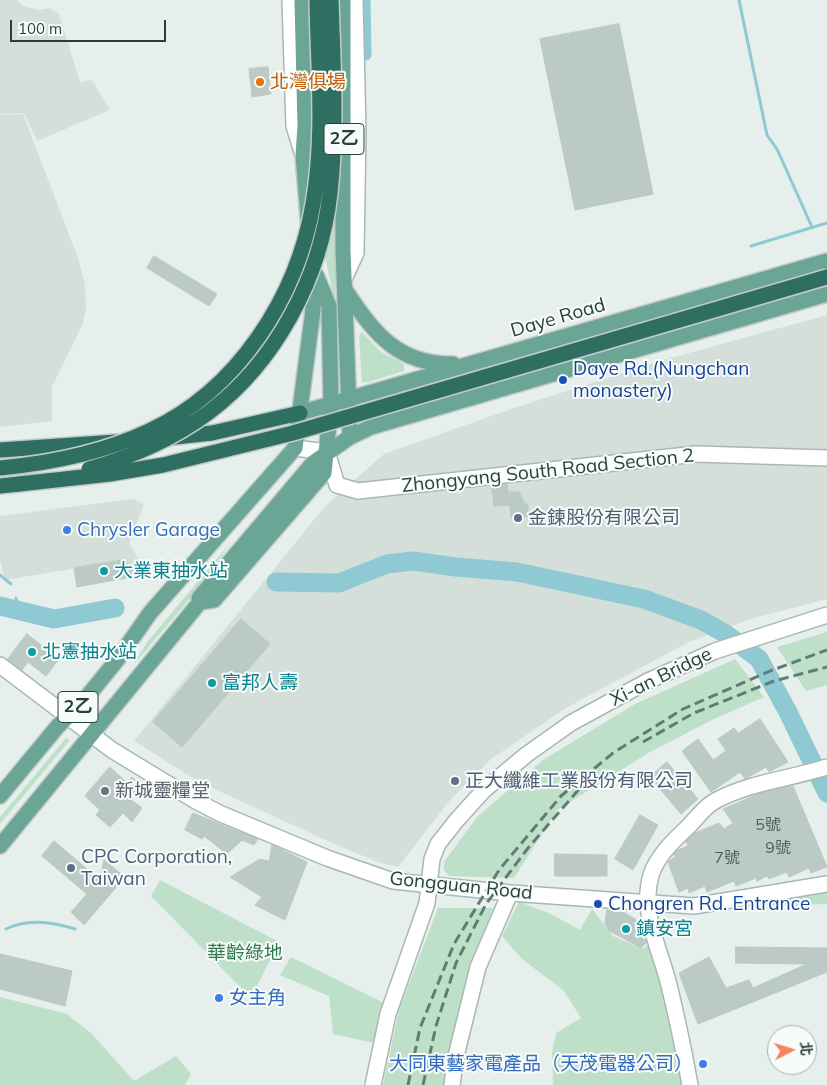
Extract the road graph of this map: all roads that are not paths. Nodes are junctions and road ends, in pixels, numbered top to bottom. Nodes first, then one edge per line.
1 (290, 0) edge
2 (302, 0) edge
3 (317, 0) edge
4 (331, 0) edge
5 (343, 0) edge
6 (355, 0) edge
7 (303, 155) junction
8 (827, 261) edge
9 (312, 267) junction
10 (827, 277) edge
11 (346, 284) junction
12 (827, 294) edge
13 (469, 364) junction
14 (349, 398) junction
15 (331, 404) junction
16 (300, 413) junction
17 (350, 437) junction
18 (295, 448) junction
19 (0, 450) edge
20 (327, 452) junction
21 (827, 458) edge
22 (0, 468) edge
23 (19, 484) junction
24 (0, 486) edge
25 (207, 601) junction
26 (827, 615) edge
27 (0, 665) edge
28 (68, 717) junction
29 (91, 735) junction
30 (827, 767) edge
31 (0, 796) edge
32 (0, 846) edge
33 (827, 884) edge
34 (429, 885) junction
35 (510, 893) junction
36 (647, 903) junction
37 (373, 1085) edge
38 (452, 1085) edge
39 (690, 1085) edge

1 - 7 street
2 - 7 main road, 2乙
3 - 22 highway, bridge
4 - 23 highway, bridge
5 - 11 main road, 2乙
6 - 11 street
7 - 9 main road, 2乙
8 - 13 main road, Daye Road
9 - 15 main road
9 - 16 main road, 2乙
10 - 23 highway, bridge
11 - 13 main road
11 - 14 main road, 2乙
12 - 17 main road
13 - 14 main road, Daye Road
14 - 15 main road, Daye Road
14 - 17 main road, 2乙
15 - 16 main road, Daye Road
15 - 20 main road
16 - 18 main road, 2乙
16 - 19 highway
17 - 20 main road, 2乙
18 - 20 street
18 - 28 main road, 2乙
20 - 21 street, Zhongyang South Road Section 2
20 - 25 main road
20 - 25 main road, 2乙
23 - 24 highway
25 - 29 main road, 2乙
26 - 34 street, Xi-an Bridge
27 - 28 street, Gongguan Road
28 - 29 street, Gongguan Road
28 - 31 main road, 2乙
29 - 32 main road, 2乙
29 - 34 street, Gongguan Road
30 - 36 street
33 - 36 street, Gongguan Road
34 - 35 street, Gongguan Road
34 - 37 street, Xi-an Bridge
35 - 36 street, Gongguan Road
35 - 38 street
36 - 39 street

